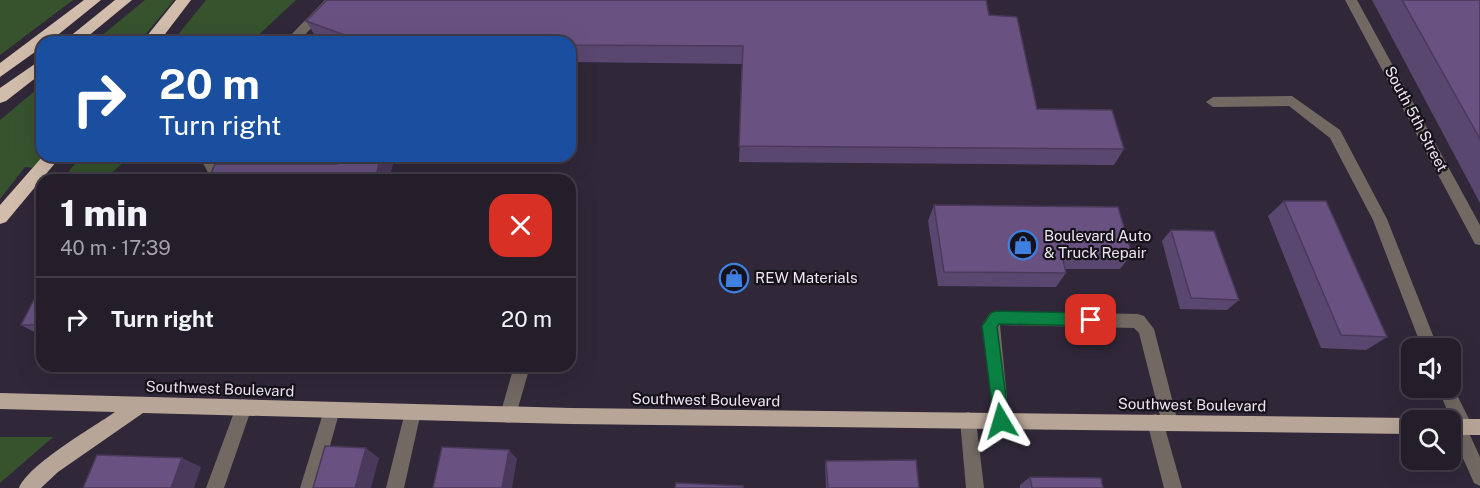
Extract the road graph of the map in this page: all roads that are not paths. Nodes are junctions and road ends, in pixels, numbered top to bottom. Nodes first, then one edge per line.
1 (94, 0) edge
2 (124, 0) edge
3 (184, 0) edge
4 (332, 0) edge
5 (1351, 0) edge
6 (46, 36) edge
7 (79, 36) edge
8 (155, 36) edge
9 (296, 36) edge
10 (36, 44) edge
11 (36, 69) edge
12 (0, 71) edge
13 (0, 97) edge
14 (1214, 102) dead end
15 (47, 162) edge
16 (209, 162) edge
17 (37, 174) edge
18 (248, 174) edge
19 (36, 175) edge
20 (0, 217) edge
21 (1480, 239) edge
22 (1426, 338) edge
23 (520, 372) edge
24 (1450, 398) edge
25 (0, 401) edge
26 (140, 405) junction
27 (244, 407) junction
28 (332, 410) junction
29 (413, 412) junction
30 (508, 415) junction
31 (968, 420) junction
32 (1001, 421) junction
33 (1162, 422) junction
34 (1401, 426) edge
35 (1463, 427) edge
36 (1480, 477) edge
37 (28, 488) edge
38 (215, 488) edge
39 (309, 488) edge
40 (395, 488) edge
41 (975, 488) edge
42 (1173, 488) edge

1 - 6 highway
2 - 7 highway
3 - 8 highway
4 - 9 street
5 - 21 street, South 5th Street
10 - 12 highway
11 - 13 highway
14 - 22 street
15 - 17 highway
16 - 18 street
19 - 20 highway
23 - 30 street
24 - 35 street
25 - 26 main road, Southwest Boulevard
26 - 27 main road, Southwest Boulevard
26 - 37 main road
27 - 28 main road, Southwest Boulevard
27 - 38 street
28 - 29 main road, Southwest Boulevard
28 - 39 street
29 - 30 main road, Southwest Boulevard
29 - 40 street
30 - 31 main road, Southwest Boulevard
31 - 32 main road, Southwest Boulevard
31 - 41 street
32 - 33 main road, Southwest Boulevard
32 - 33 street
33 - 34 main road, Southwest Boulevard
33 - 42 street
35 - 36 street

